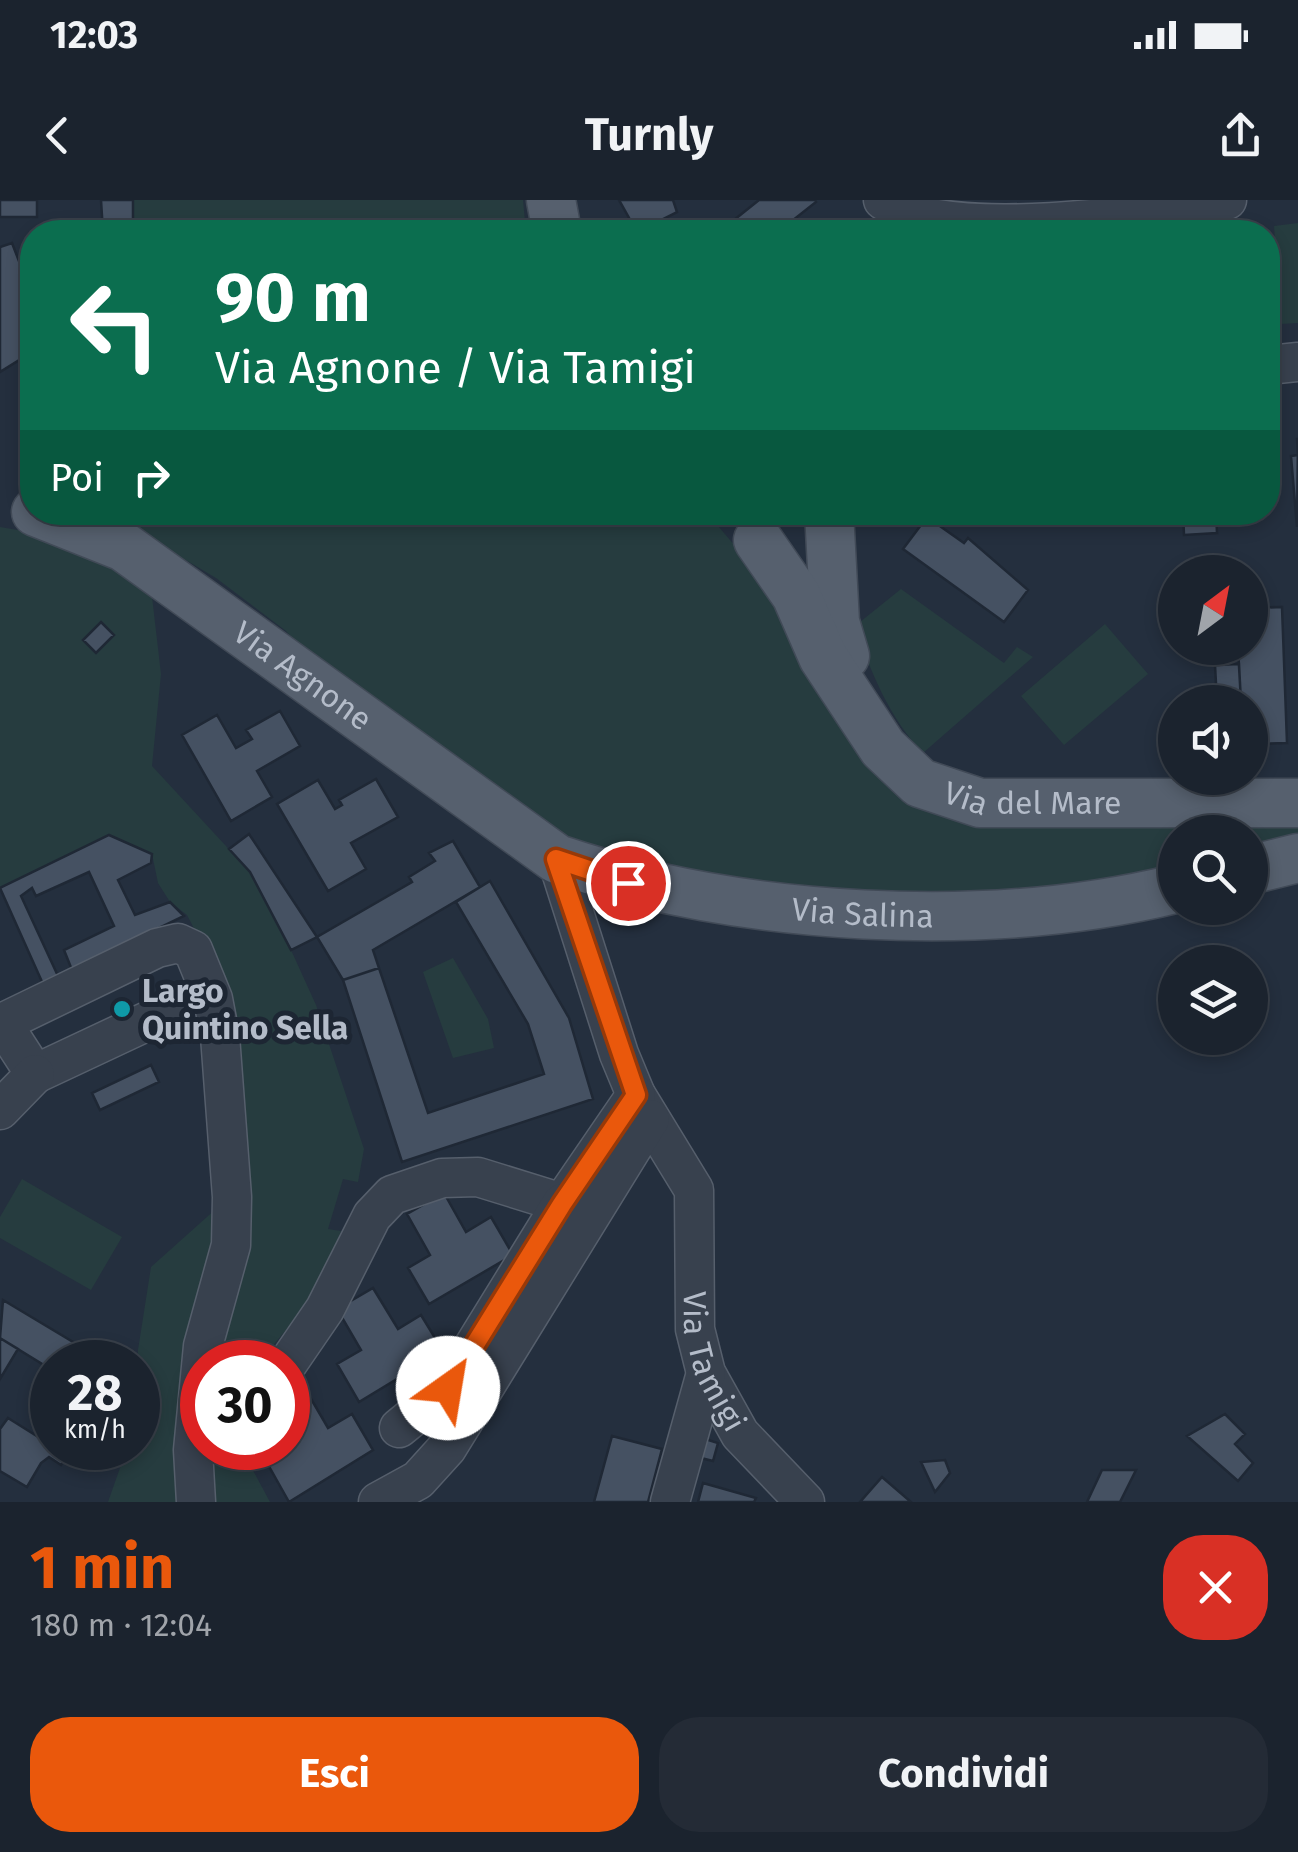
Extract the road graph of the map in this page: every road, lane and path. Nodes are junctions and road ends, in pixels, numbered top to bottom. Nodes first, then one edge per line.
1 (883, 200) edge
2 (1227, 200) edge
3 (940, 220) edge
4 (1150, 220) edge
5 (68, 525) edge
6 (746, 525) edge
7 (747, 525) edge
8 (823, 525) edge
9 (830, 525) edge
10 (862, 717) junction
11 (1298, 803) edge
12 (1298, 858) edge
13 (556, 859) junction
14 (1268, 866) edge
15 (1158, 892) edge
16 (166, 1012) dead end
17 (1, 1022) edge
18 (35, 1074) junction
19 (3, 1105) edge
20 (643, 1107) junction
21 (562, 1204) junction
22 (304, 1340) edge
23 (706, 1373) junction
24 (399, 1428) dead end
25 (790, 1497) edge
26 (196, 1502) edge
27 (378, 1502) edge
28 (670, 1502) edge

1 - 3 street
2 - 4 street
5 - 13 main road, Via Agnone
6 - 10 main road, Via del Mare
7 - 8 main road
9 - 10 main road
10 - 11 main road, Via del Mare
12 - 14 main road
13 - 15 main road, Via Salina
13 - 20 street
16 - 18 street
17 - 18 street
17 - 26 street
18 - 19 street
20 - 21 street
20 - 23 street, Via Tamigi
20 - 27 street
21 - 22 street
21 - 24 street
23 - 25 street, Via Tamigi
23 - 28 street

